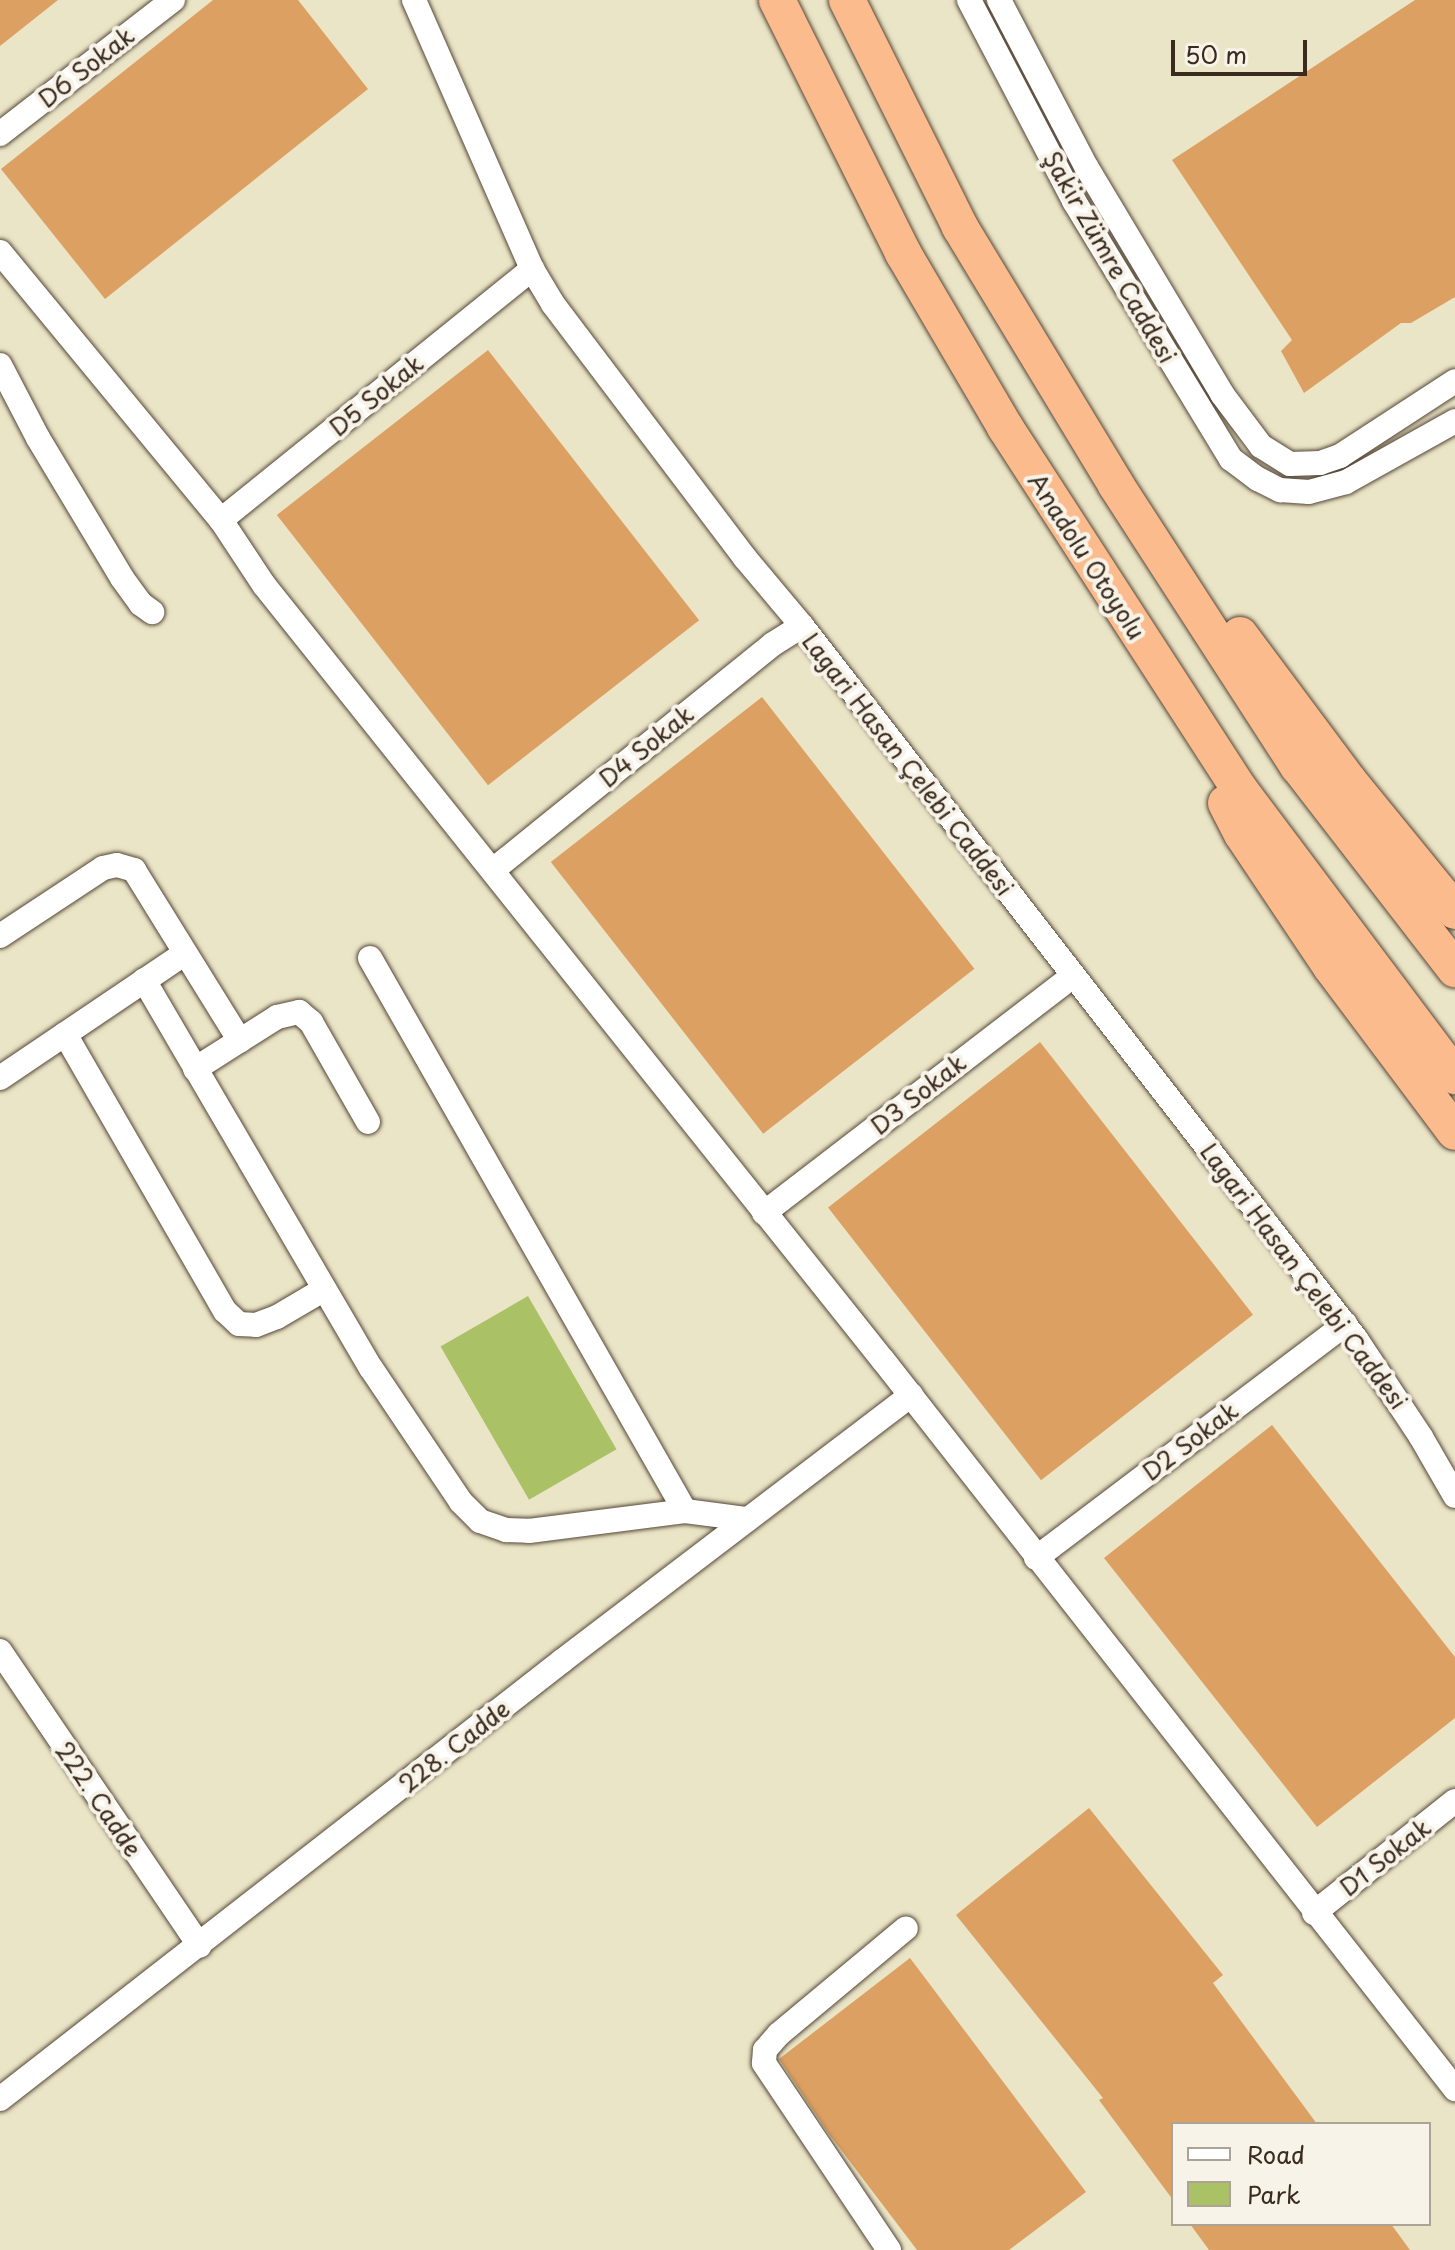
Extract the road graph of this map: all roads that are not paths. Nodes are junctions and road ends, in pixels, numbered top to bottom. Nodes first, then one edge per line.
1 (173, 0) edge
2 (414, 0) edge
3 (777, 0) edge
4 (847, 0) edge
5 (969, 0) edge
6 (999, 0) edge
7 (0, 134) edge
8 (0, 252) edge
9 (532, 269) junction
10 (0, 365) edge
11 (1455, 381) edge
12 (1061, 395) junction
13 (1455, 421) edge
14 (221, 520) junction
15 (152, 612) dead end
16 (802, 626) junction
17 (1153, 659) junction
18 (493, 870) junction
19 (1455, 911) edge
20 (0, 936) edge
21 (185, 953) junction
22 (370, 958) dead end
23 (1455, 969) edge
24 (1073, 976) junction
25 (144, 980) junction
26 (65, 1034) junction
27 (240, 1041) junction
28 (195, 1069) junction
29 (1455, 1076) edge
30 (0, 1078) edge
31 (368, 1122) dead end
32 (1455, 1132) edge
33 (764, 1213) junction
34 (323, 1290) junction
35 (1345, 1324) junction
36 (911, 1395) junction
37 (1455, 1496) edge
38 (685, 1511) junction
39 (747, 1519) junction
40 (1036, 1558) junction
41 (0, 1651) edge
42 (1455, 1801) edge
43 (1314, 1913) junction
44 (906, 1928) dead end
45 (200, 1946) junction
46 (1455, 2089) edge
47 (0, 2099) edge
48 (889, 2250) edge

1 - 7 street, D6 Sokak
2 - 9 street, Lagari Hasan Çelebi Caddesi
3 - 17 highway, Anadolu Otoyolu
4 - 12 highway
5 - 13 street, Şakir Zümre Caddesi
6 - 11 street, Şakir Zümre Caddesi
8 - 14 street
9 - 14 street, D5 Sokak
9 - 16 street, Lagari Hasan Çelebi Caddesi
10 - 15 street
12 - 19 highway
12 - 23 highway
14 - 18 street
16 - 18 street, D4 Sokak
16 - 24 street, Lagari Hasan Çelebi Caddesi
17 - 29 highway, Anadolu Otoyolu
17 - 32 highway
18 - 33 street
20 - 21 street
21 - 25 street
21 - 27 street
22 - 38 street
24 - 33 street, D3 Sokak
24 - 35 street, Lagari Hasan Çelebi Caddesi
25 - 26 street
25 - 28 street
26 - 30 street
26 - 34 street
27 - 28 street
27 - 31 street
28 - 34 street
33 - 36 street
34 - 38 street
35 - 37 street, Lagari Hasan Çelebi Caddesi
35 - 40 street, D2 Sokak
36 - 39 street, 228. Cadde
36 - 40 street
38 - 39 street
39 - 45 street, 228. Cadde
40 - 43 street
41 - 45 street, 222. Cadde
42 - 43 street, D1 Sokak
43 - 46 street
44 - 48 street
45 - 47 street, 228. Cadde

